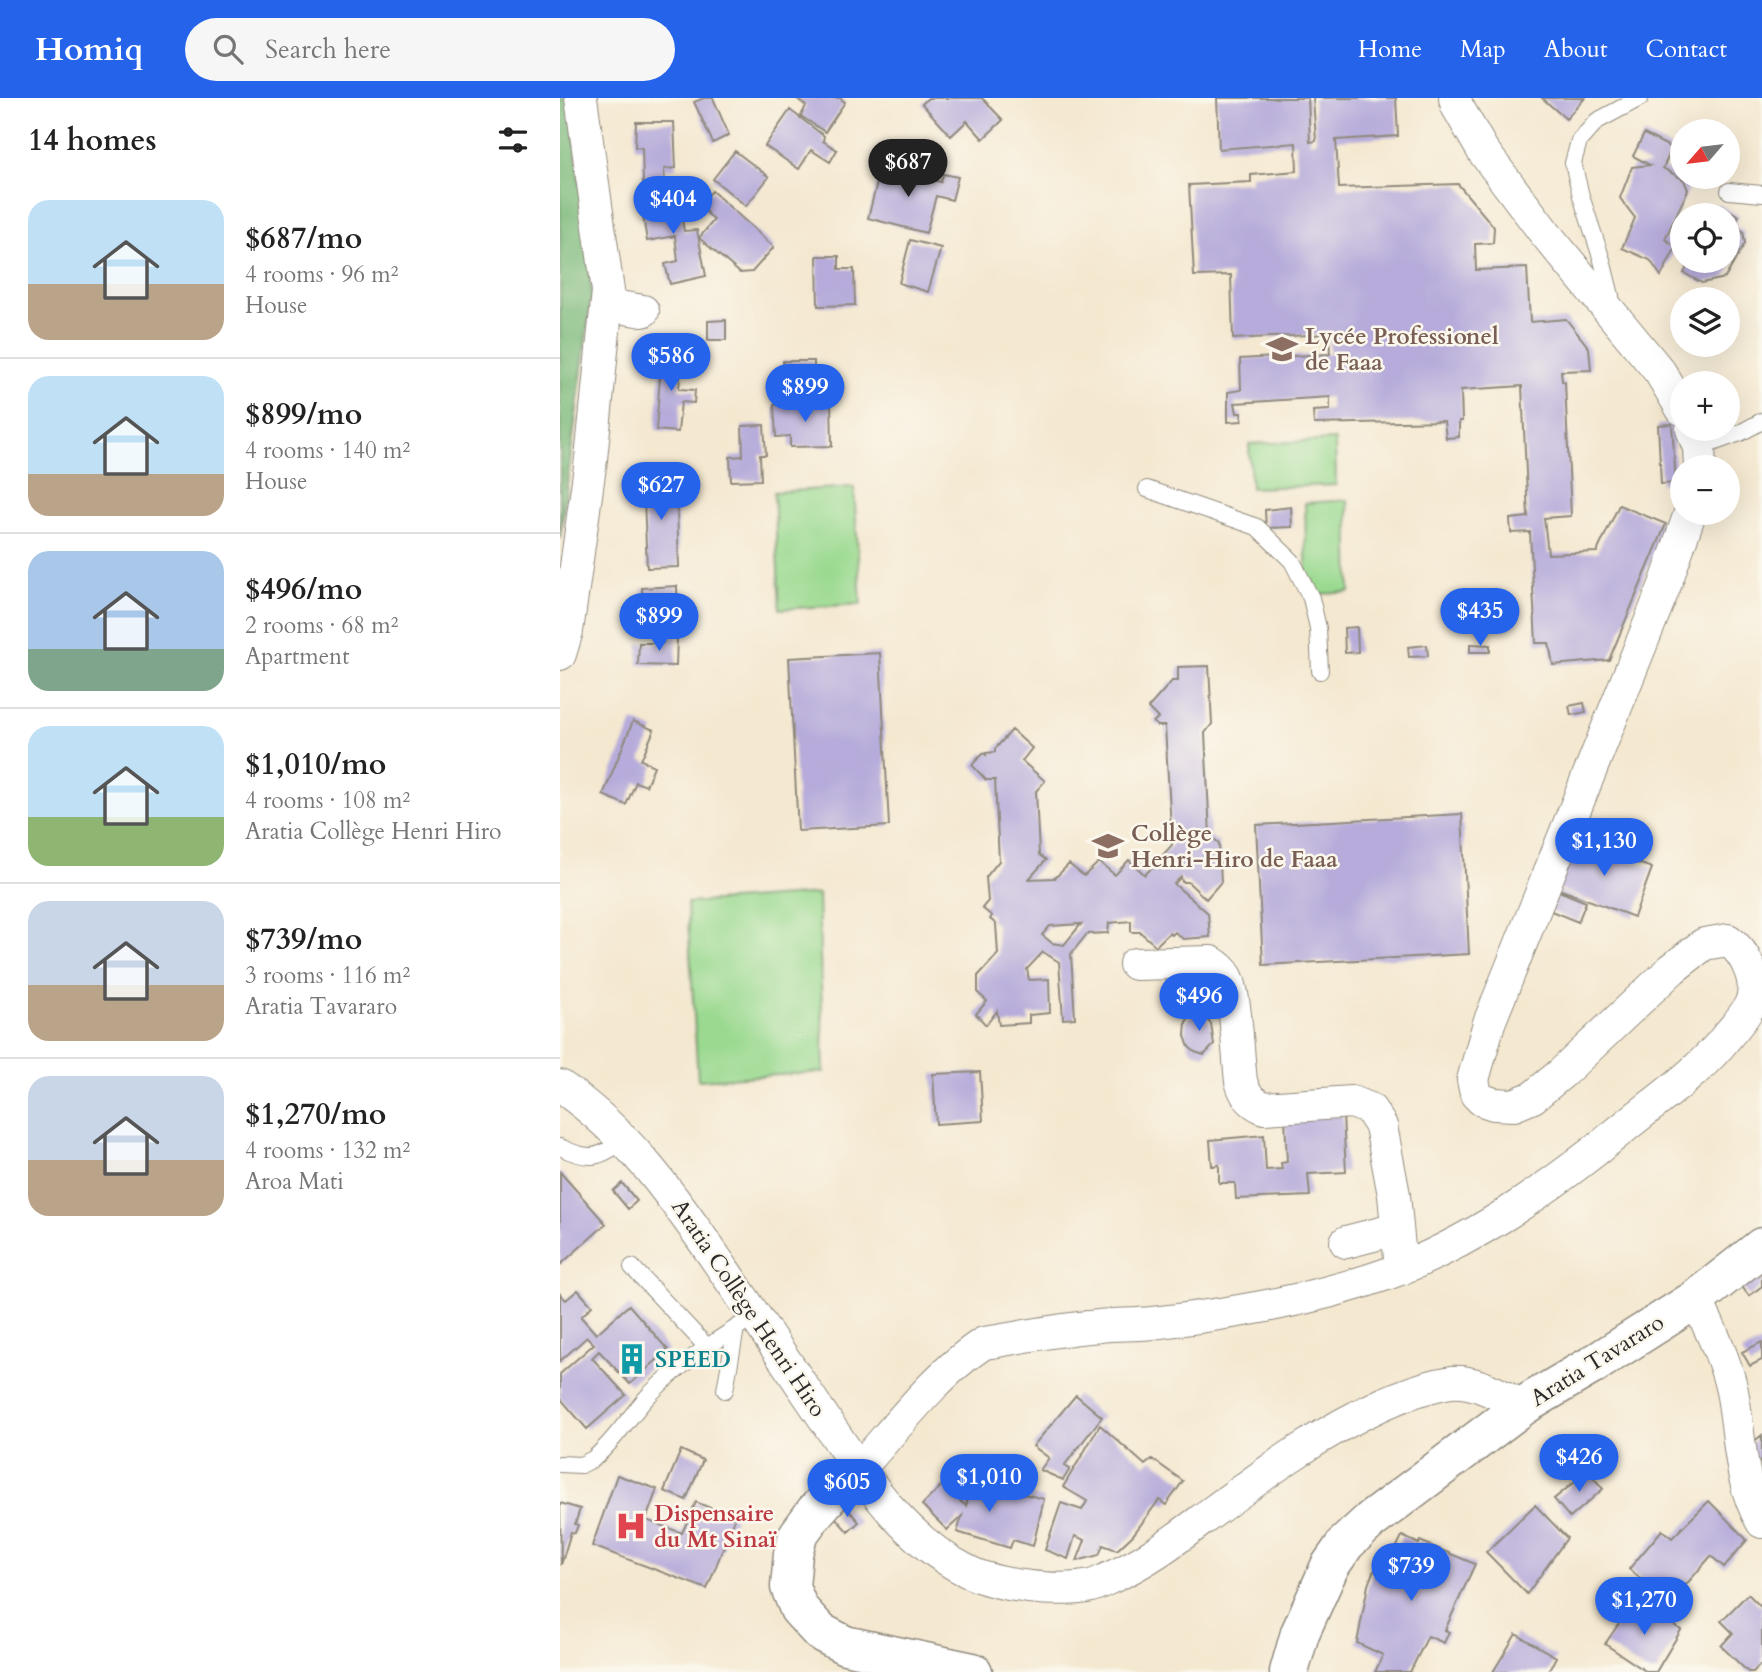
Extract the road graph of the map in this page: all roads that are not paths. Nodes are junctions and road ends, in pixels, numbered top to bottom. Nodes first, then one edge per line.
1 (581, 98) edge
2 (1455, 98) edge
3 (1640, 98) edge
4 (1730, 191) dead end
5 (1762, 194) edge
6 (607, 305) junction
7 (643, 311) dead end
8 (1609, 312) junction
9 (1670, 389) edge
10 (1762, 421) edge
11 (1697, 448) edge
12 (1147, 489) dead end
13 (1686, 525) edge
14 (560, 654) edge
15 (1320, 671) dead end
16 (1135, 964) dead end
17 (560, 1086) edge
18 (624, 1139) junction
19 (560, 1147) edge
20 (1397, 1229) junction
21 (1346, 1242) dead end
22 (1762, 1247) edge
23 (632, 1267) dead end
24 (1401, 1269) junction
25 (1696, 1299) junction
26 (746, 1322) junction
27 (707, 1347) junction
28 (725, 1390) dead end
29 (1522, 1406) junction
30 (560, 1464) edge
31 (859, 1469) junction
32 (1762, 1522) edge
33 (973, 1672) edge
34 (1289, 1672) edge

1 - 6 street
2 - 8 street
3 - 8 lane
4 - 5 lane
6 - 7 street
6 - 14 street
8 - 9 street
10 - 11 lane
12 - 15 lane
13 - 24 street
16 - 20 street
17 - 18 street, Aratia Collège Henri Hiro
18 - 19 lane
18 - 26 street, Aratia Collège Henri Hiro
20 - 21 street
20 - 24 street
22 - 25 main road, Aratia Tavararo
23 - 27 lane
24 - 31 street
25 - 29 main road, Aratia Tavararo
25 - 32 street
26 - 27 lane
26 - 28 lane
26 - 31 street, Aratia Collège Henri Hiro
27 - 30 lane
29 - 31 street, Aratia Collège Henri Hiro
29 - 34 main road, Aratia Tavararo
31 - 33 main road

